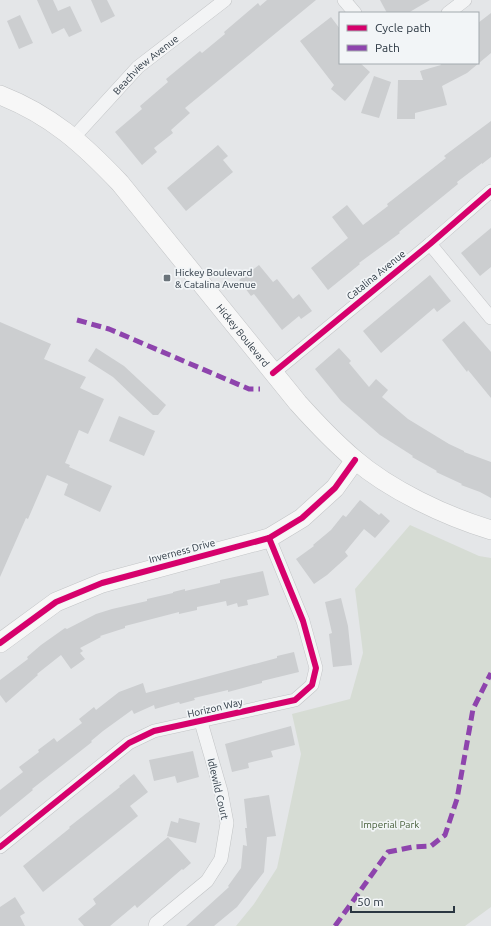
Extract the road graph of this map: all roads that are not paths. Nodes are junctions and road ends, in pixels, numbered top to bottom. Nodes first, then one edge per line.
1 (225, 0) edge
2 (344, 0) edge
3 (465, 0) edge
4 (354, 12) edge
5 (449, 12) edge
6 (0, 95) edge
7 (74, 137) junction
8 (491, 191) edge
9 (430, 244) junction
10 (491, 318) edge
11 (273, 372) junction
12 (355, 460) junction
13 (491, 530) edge
14 (270, 538) junction
15 (0, 643) edge
16 (201, 722) junction
17 (0, 847) edge
18 (155, 926) edge

1 - 7 street, Beachview Avenue
2 - 4 street
3 - 5 street
6 - 7 main road, Hickey Boulevard
7 - 11 main road, Hickey Boulevard
8 - 9 street, Catalina Avenue
9 - 10 street
9 - 11 street, Catalina Avenue
11 - 12 main road, Hickey Boulevard
12 - 13 main road, Hickey Boulevard
12 - 14 main road, Inverness Drive
14 - 15 main road, Inverness Drive
14 - 16 street, Horizon Way
16 - 17 street, Horizon Way
16 - 18 street, Idlewild Court

